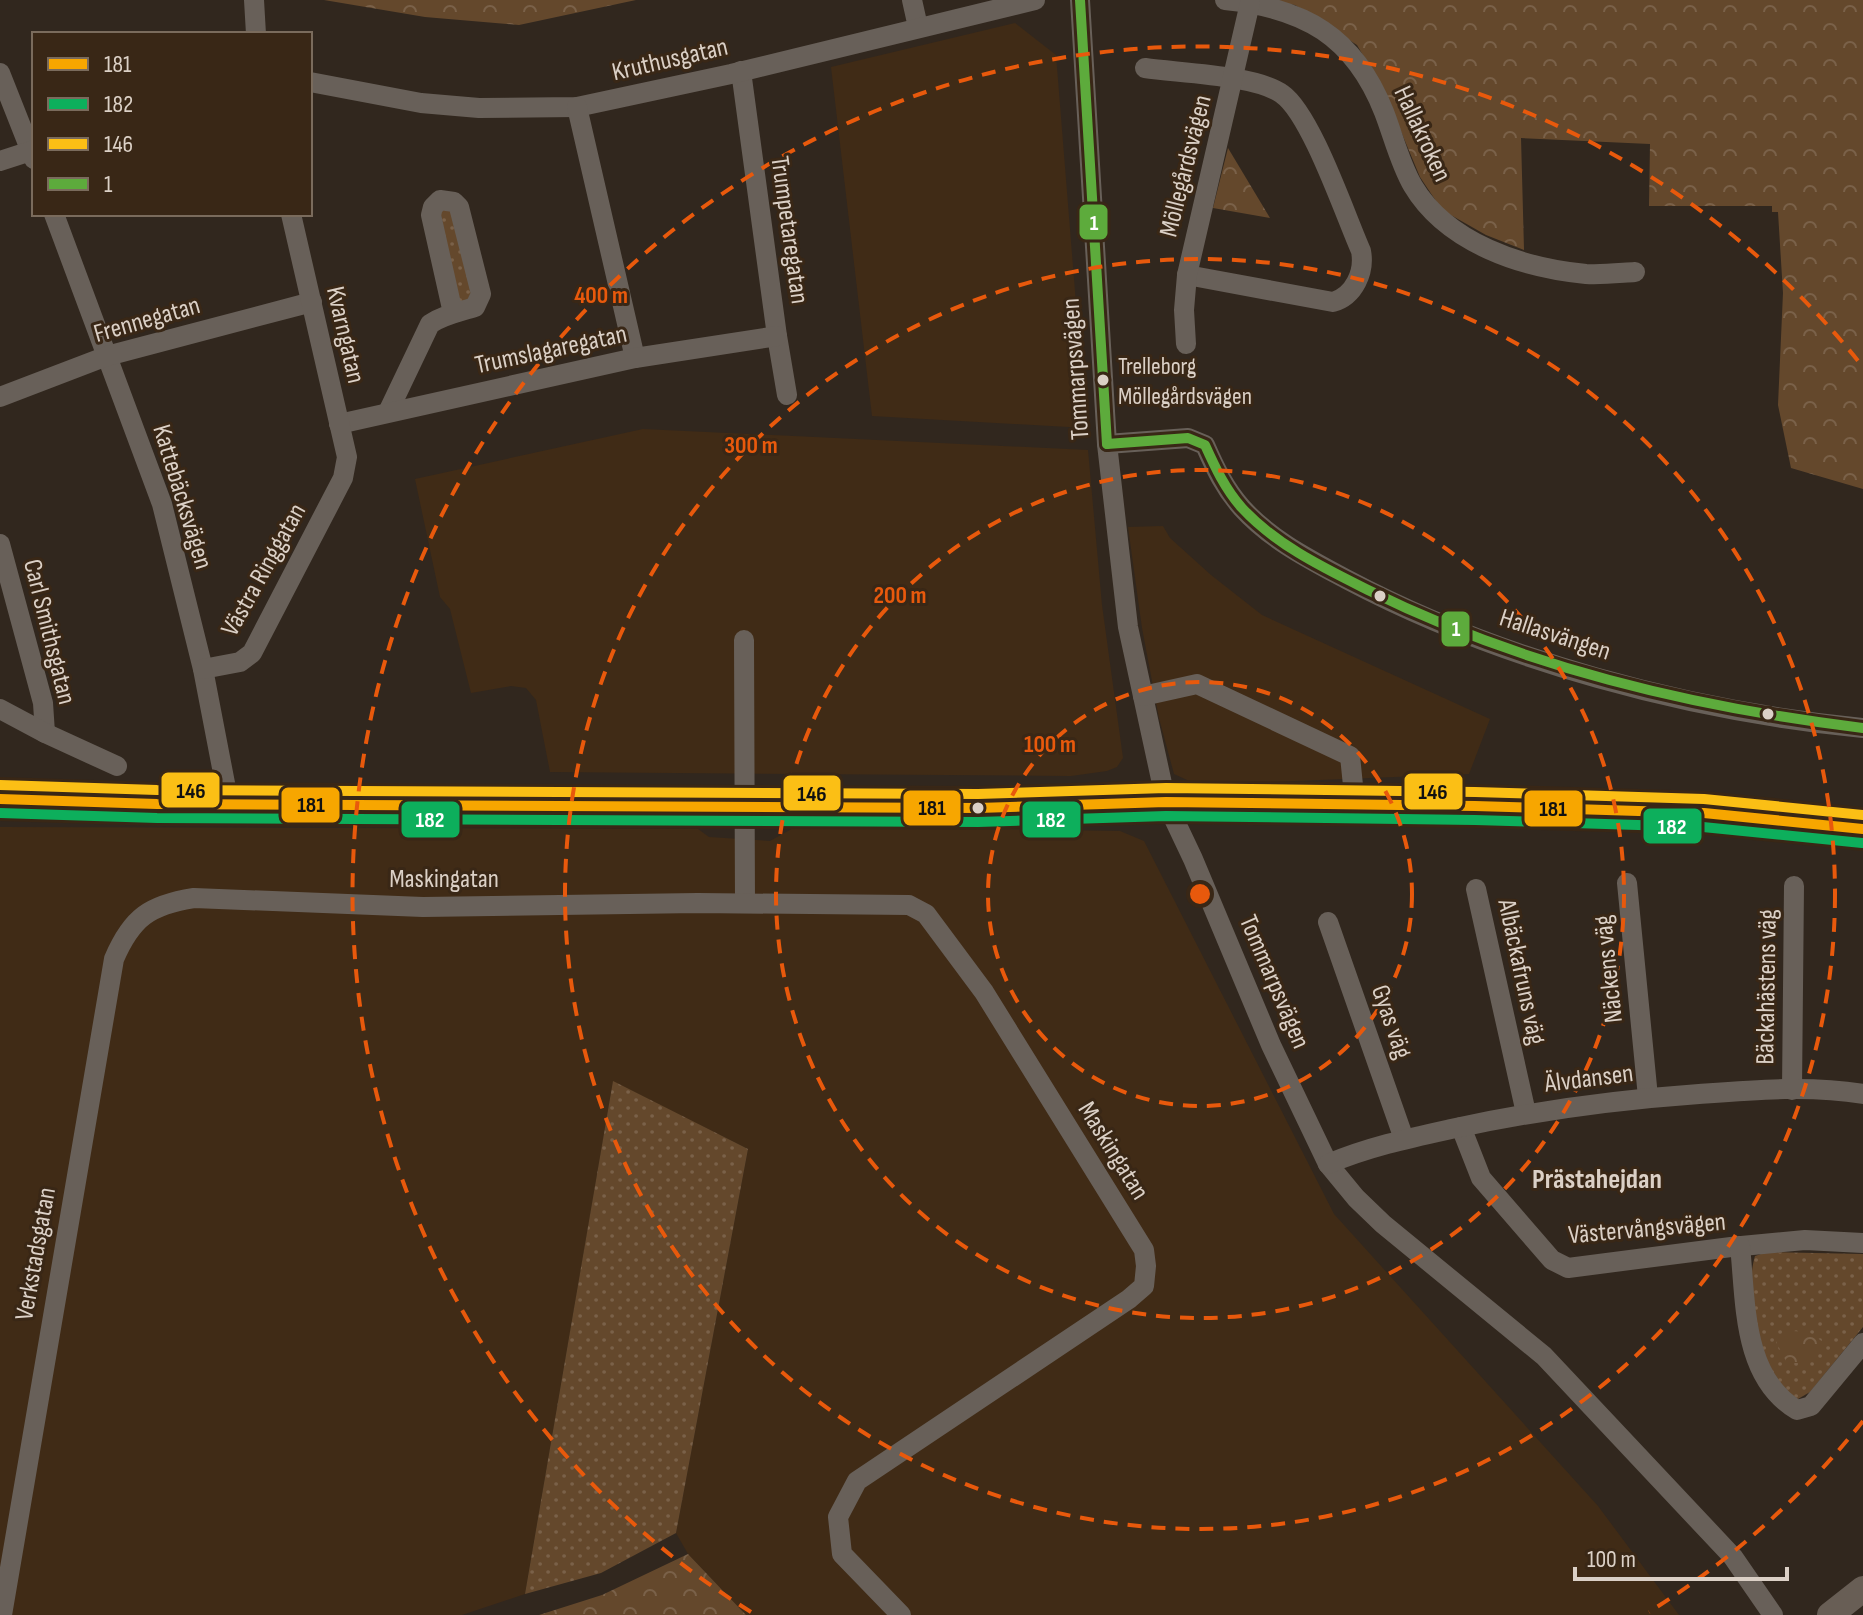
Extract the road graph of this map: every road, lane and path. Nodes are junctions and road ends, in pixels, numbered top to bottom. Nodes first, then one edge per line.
1 (254, 0) edge
2 (912, 0) edge
3 (1035, 0) edge
4 (1080, 0) edge
5 (1225, 0) edge
6 (1250, 3) junction
7 (918, 27) junction
8 (256, 32) edge
9 (1145, 68) dead end
10 (741, 71) junction
11 (0, 73) edge
12 (1234, 79) junction
13 (312, 82) edge
14 (577, 107) junction
15 (32, 152) edge
16 (32, 154) edge
17 (0, 161) edge
18 (55, 216) edge
19 (291, 216) edge
20 (1635, 272) dead end
21 (1187, 275) junction
22 (312, 302) junction
23 (453, 313) junction
24 (777, 336) junction
25 (1186, 344) dead end
26 (107, 356) junction
27 (635, 358) junction
28 (787, 395) dead end
29 (0, 397) edge
30 (388, 412) junction
31 (339, 424) junction
32 (1107, 444) junction
33 (346, 467) joint
34 (0, 544) edge
35 (744, 640) dead end
36 (203, 669) junction
37 (1143, 696) junction
38 (0, 709) edge
39 (1863, 728) edge
40 (45, 733) junction
41 (117, 766) dead end
42 (0, 799) edge
43 (1166, 802) junction
44 (229, 804) junction
45 (743, 805) junction
46 (1355, 805) junction
47 (1863, 829) edge
48 (1627, 883) dead end
49 (1794, 886) dead end
50 (1476, 889) dead end
51 (745, 903) junction
52 (146, 913) joint
53 (1328, 922) dead end
54 (1792, 1090) junction
55 (1863, 1094) edge
56 (1648, 1097) junction
57 (1526, 1113) junction
58 (1461, 1127) junction
59 (1404, 1139) junction
60 (1328, 1164) junction
61 (1863, 1243) edge
62 (1740, 1246) junction
63 (1863, 1343) edge
64 (1863, 1589) edge
65 (2, 1615) edge
66 (901, 1615) edge
67 (1773, 1615) edge
68 (1830, 1615) edge

1 - 8 street
2 - 7 street
3 - 7 street, Kruthusgatan
4 - 32 street, Tommarpsvägen
5 - 6 street, Hallakroken
6 - 12 street, Möllegårdsvägen
6 - 20 street, Hallakroken
7 - 10 street, Kruthusgatan
9 - 12 street
10 - 14 street, Kruthusgatan
10 - 24 street, Trumpetaregatan
11 - 15 street
12 - 21 street, Möllegårdsvägen
12 - 21 street
13 - 14 street, Kruthusgatan
14 - 27 street
16 - 17 street
18 - 26 street, Kattebäcksvägen
19 - 22 street, Kvarngatan
21 - 25 street, Möllegårdsvägen
22 - 26 street, Frennegatan
22 - 31 street, Kvarngatan
23 - 23 street
23 - 30 street
24 - 27 street, Trumslagaregatan
24 - 28 street, Trumpetaregatan
26 - 29 street, Frennegatan
26 - 36 street, Kattebäcksvägen
27 - 30 street, Trumslagaregatan
30 - 31 street, Trumslagaregatan
31 - 33 street, Kvarngatan
32 - 37 street, Tommarpsvägen
32 - 39 street, Hallasvängen
33 - 36 street, Västra Ringgatan
34 - 40 street, Carl Smithsgatan
35 - 45 street
36 - 44 street, Kattebäcksvägen
37 - 43 street, Tommarpsvägen
37 - 46 street
38 - 40 street
40 - 41 street
42 - 44 main road
43 - 45 main road
43 - 46 main road
43 - 60 street, Tommarpsvägen
44 - 45 main road
45 - 51 street
46 - 47 main road
48 - 56 street, Näckens väg
49 - 54 street, Bäckahästens väg
50 - 57 street, Albäckafruns väg
51 - 52 street, Maskingatan
51 - 66 street, Maskingatan
52 - 65 street, Verkstadsgatan
53 - 59 street, Gyas väg
54 - 55 street, Älvdansen
54 - 56 street, Älvdansen
56 - 57 street, Älvdansen
57 - 58 street, Älvdansen
58 - 59 street, Älvdansen
58 - 62 street, Västervångsvägen
59 - 60 street, Älvdansen
60 - 67 street, Tommarpsvägen
61 - 62 street, Västervångsvägen
62 - 63 street
64 - 68 main road

